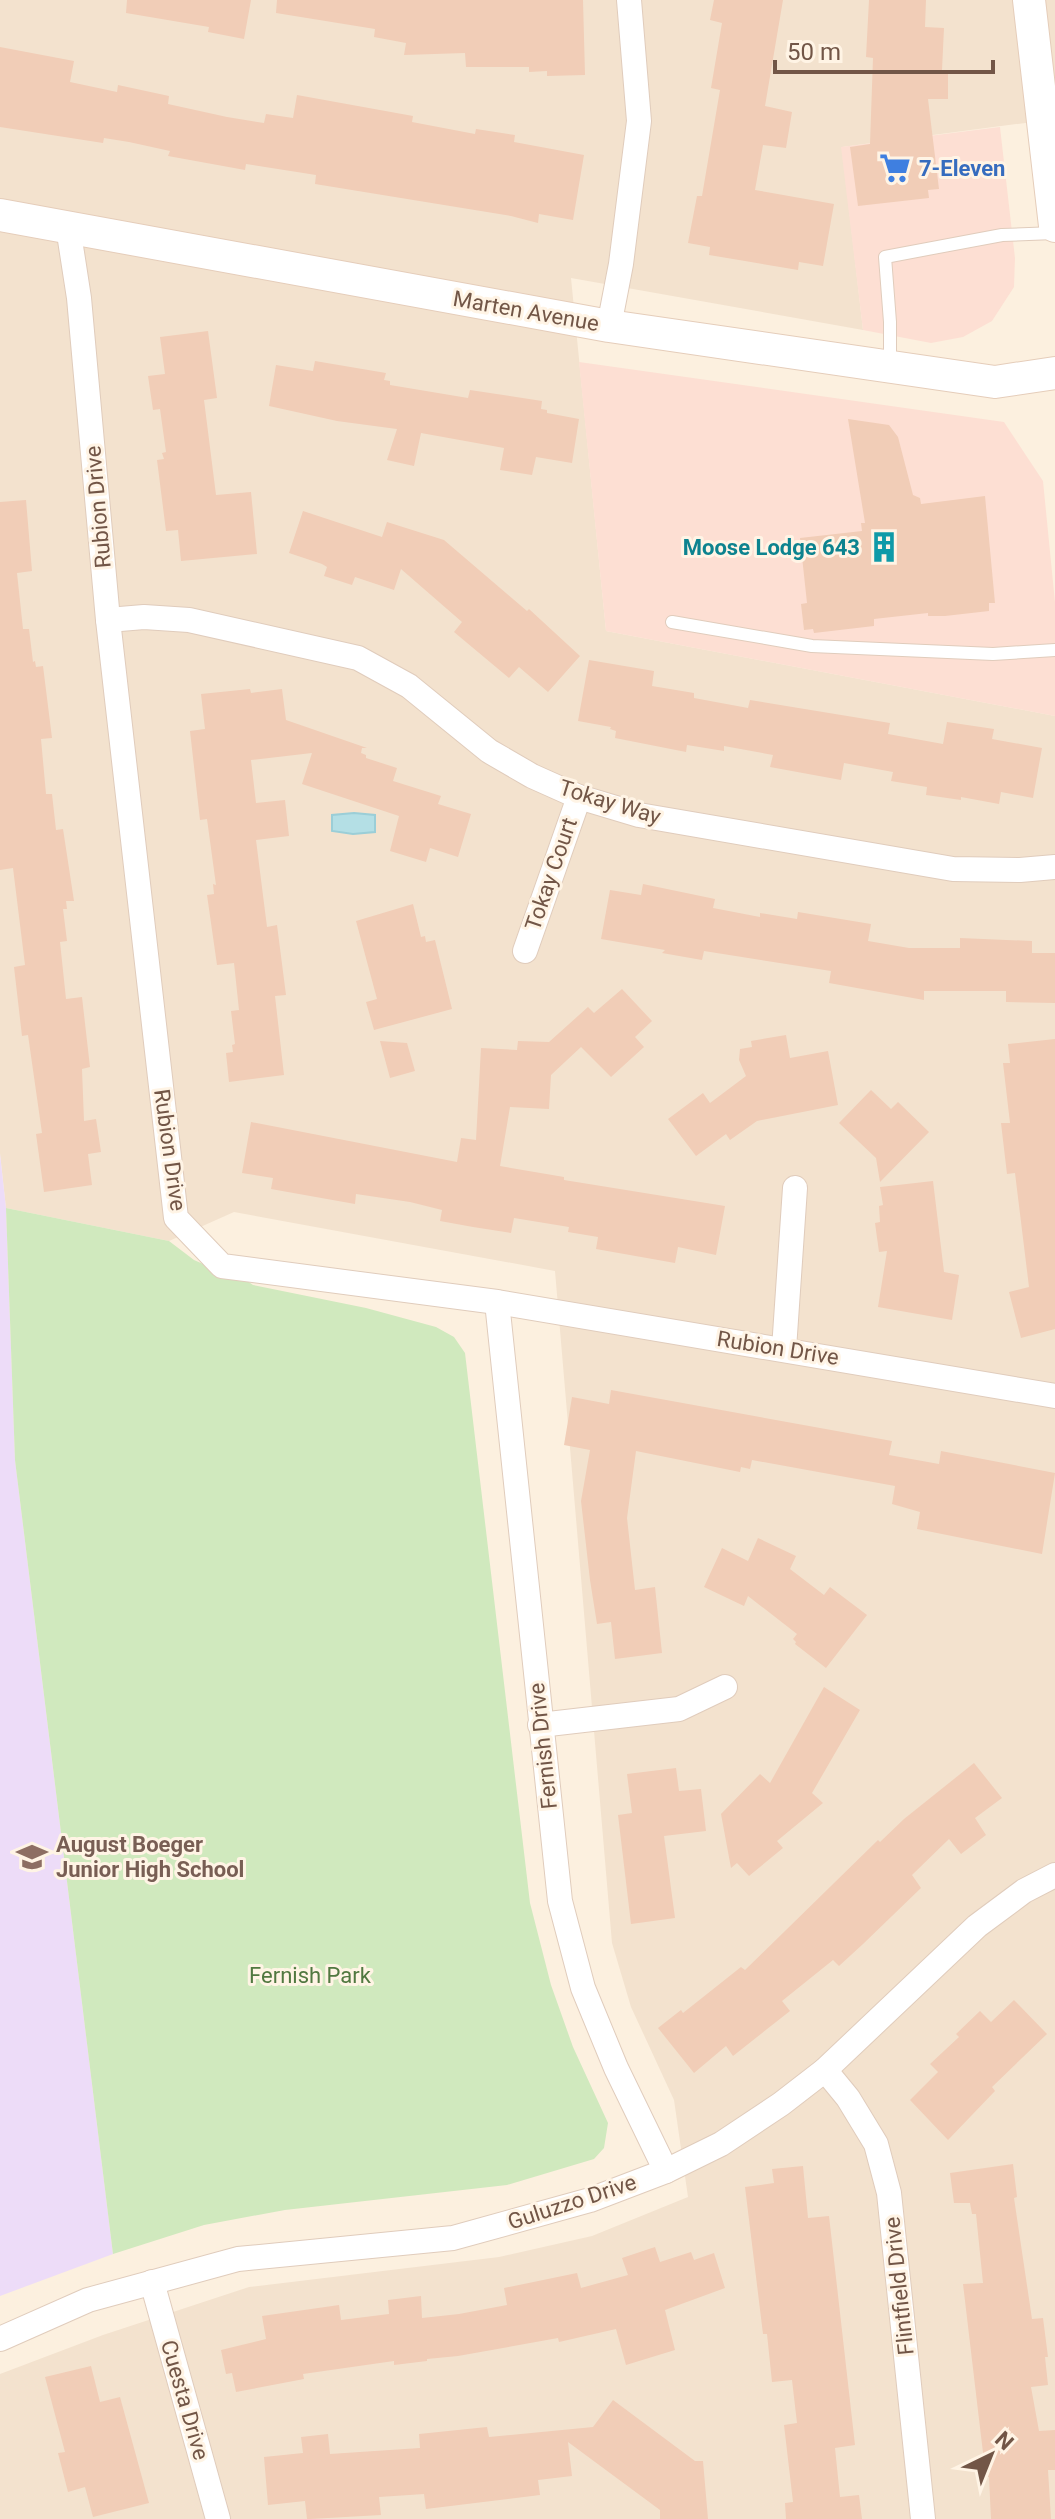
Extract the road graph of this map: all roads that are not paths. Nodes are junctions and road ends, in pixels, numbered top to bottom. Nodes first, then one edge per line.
1 (629, 0) edge
2 (1029, 0) edge
3 (0, 215) edge
4 (1055, 226) edge
5 (68, 227) junction
6 (1055, 233) edge
7 (609, 326) junction
8 (890, 367) junction
9 (1055, 373) edge
10 (108, 620) junction
11 (672, 622) dead end
12 (1055, 650) edge
13 (579, 797) junction
14 (1055, 867) edge
15 (525, 951) dead end
16 (795, 1188) dead end
17 (497, 1302) junction
18 (784, 1349) junction
19 (1055, 1396) edge
20 (725, 1687) dead end
21 (540, 1725) junction
22 (1055, 1875) edge
23 (825, 2070) junction
24 (666, 2171) junction
25 (152, 2282) junction
26 (0, 2339) edge
27 (218, 2519) edge
28 (923, 2519) edge

1 - 7 street
2 - 4 street
3 - 5 street, Marten Avenue
5 - 7 street, Marten Avenue
5 - 10 street, Rubion Drive
6 - 8 lane
7 - 8 street, Marten Avenue
8 - 9 street, Marten Avenue
10 - 13 street, Tokay Way
10 - 17 street, Rubion Drive
11 - 12 lane
13 - 14 street, Tokay Way
13 - 15 street, Tokay Court
16 - 18 street
17 - 18 street, Rubion Drive
17 - 21 street, Fernish Drive
18 - 19 street, Rubion Drive
20 - 21 street
21 - 24 street, Fernish Drive
22 - 23 street, Guluzzo Drive
23 - 24 street, Guluzzo Drive
23 - 28 street, Flintfield Drive
24 - 25 street, Guluzzo Drive
25 - 26 street, Guluzzo Drive
25 - 27 street, Cuesta Drive

